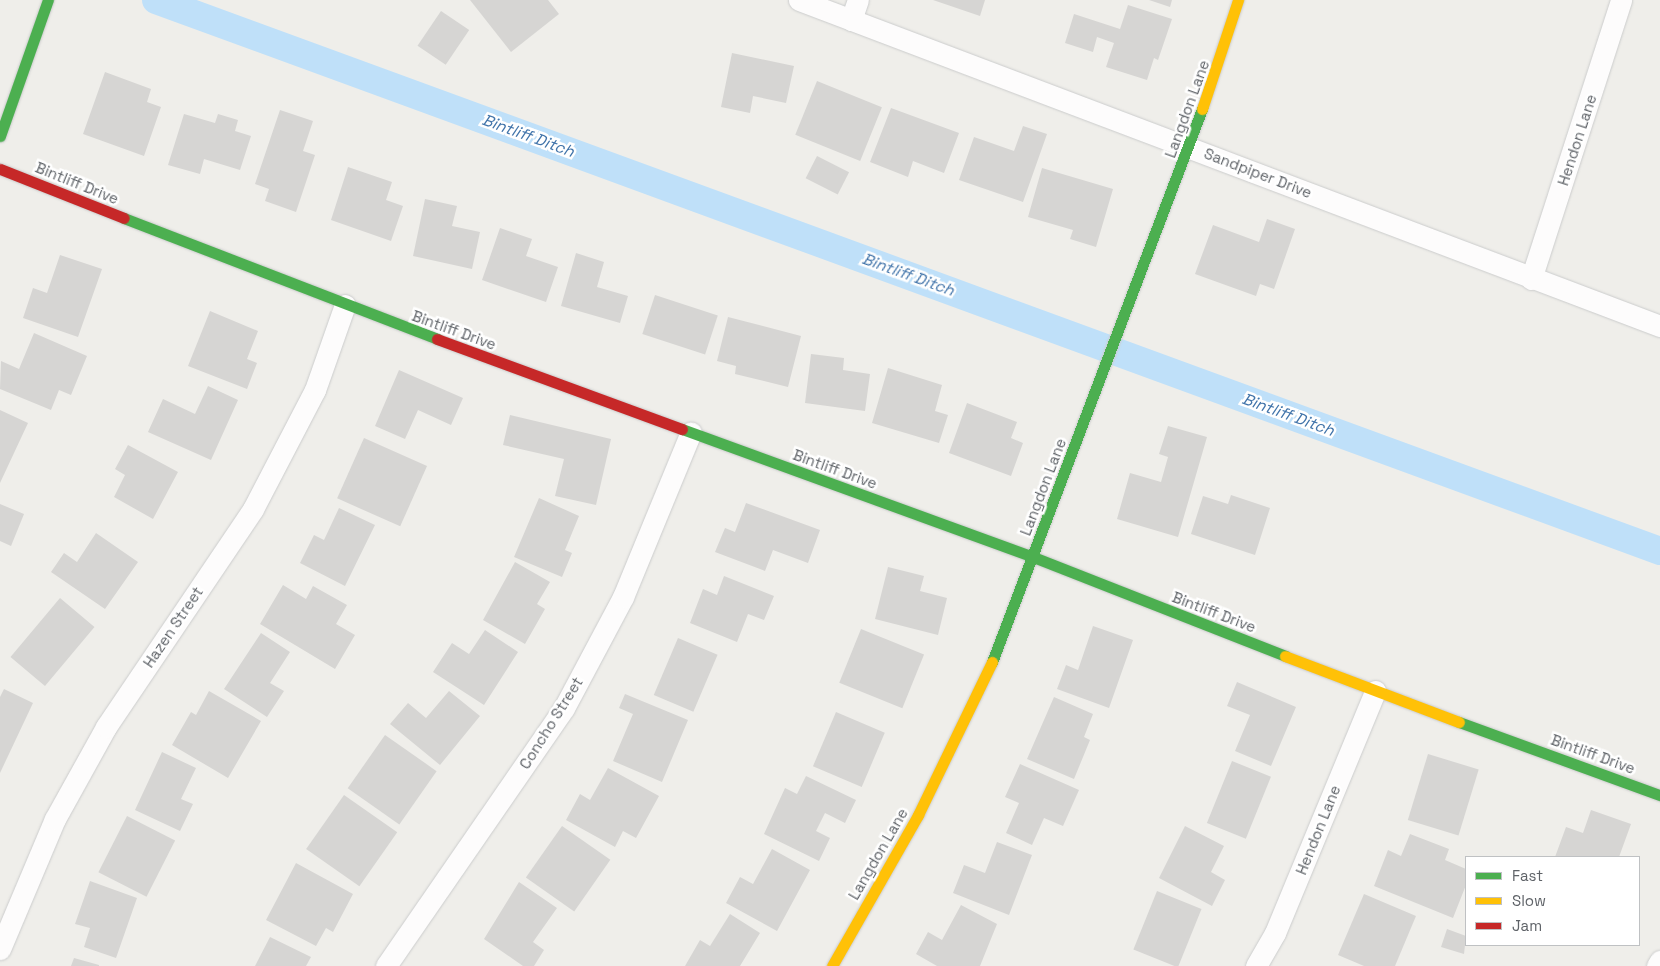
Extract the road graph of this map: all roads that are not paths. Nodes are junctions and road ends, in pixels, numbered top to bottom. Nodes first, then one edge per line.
1 (48, 0) edge
2 (798, 0) edge
3 (1238, 0) edge
4 (1621, 0) edge
5 (854, 10) edge
6 (0, 136) edge
7 (1190, 146) junction
8 (0, 169) edge
9 (1531, 279) junction
10 (345, 305) junction
11 (1660, 326) edge
12 (691, 432) junction
13 (1032, 557) junction
14 (1375, 691) junction
15 (1660, 795) edge
16 (0, 949) edge
17 (1660, 960) edge
18 (386, 966) edge
19 (832, 966) edge
20 (1256, 966) edge
21 (1658, 966) edge

1 - 6 street
2 - 5 street, Sandpiper Drive
3 - 7 street, Langdon Lane
4 - 9 street, Hendon Lane
5 - 7 street, Sandpiper Drive
7 - 9 street, Sandpiper Drive
7 - 13 street, Langdon Lane
8 - 10 street, Bintliff Drive
9 - 11 street, Sandpiper Drive
10 - 12 street, Bintliff Drive
10 - 16 street, Hazen Street
12 - 13 street, Bintliff Drive
12 - 18 street, Concho Street
13 - 14 street, Bintliff Drive
13 - 19 street, Langdon Lane
14 - 15 street, Bintliff Drive
14 - 20 street, Hendon Lane
17 - 21 street

